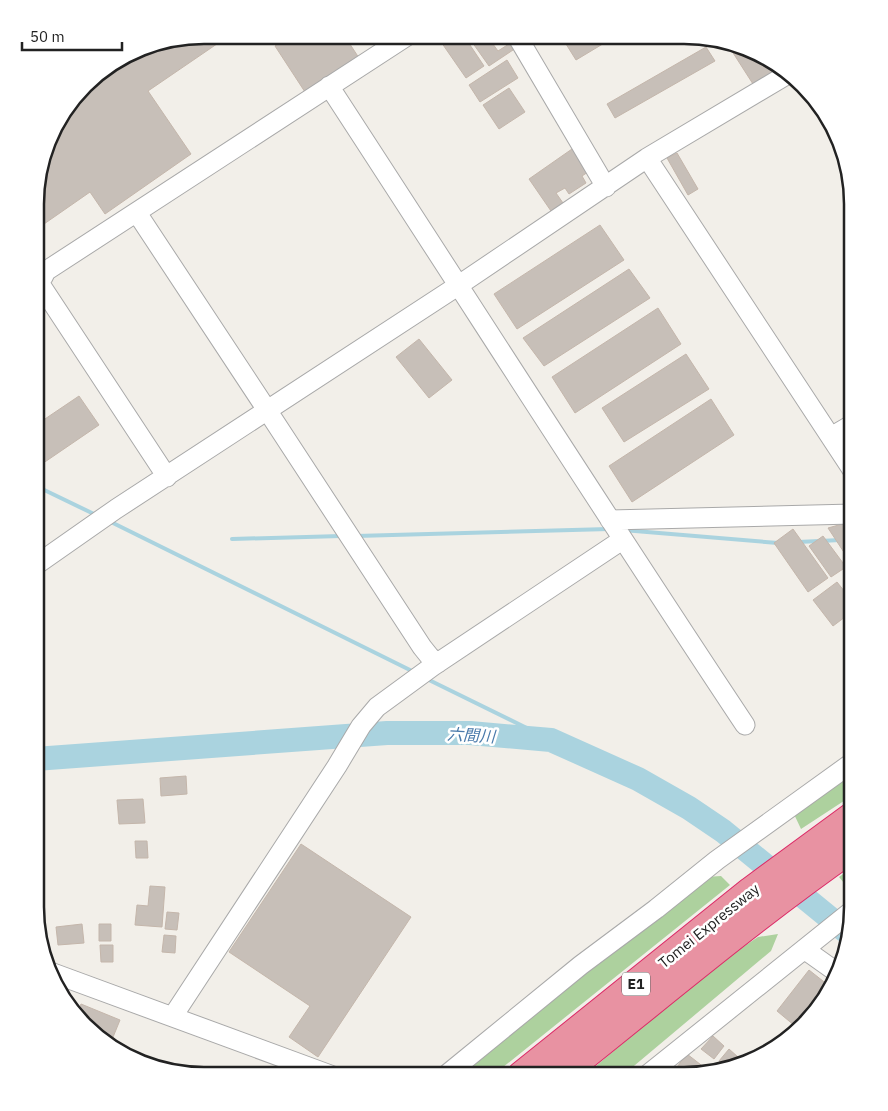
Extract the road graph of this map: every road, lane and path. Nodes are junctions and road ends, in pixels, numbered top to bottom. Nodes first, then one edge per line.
1 (381, 44) edge
2 (521, 44) edge
3 (782, 77) edge
4 (329, 86) junction
5 (647, 158) junction
6 (606, 187) junction
7 (137, 213) junction
8 (44, 270) edge
9 (44, 281) edge
10 (459, 285) junction
11 (267, 410) junction
12 (844, 429) edge
13 (831, 437) junction
14 (844, 457) edge
15 (167, 477) junction
16 (844, 514) edge
17 (610, 520) junction
18 (622, 540) junction
19 (44, 559) edge
20 (436, 665) junction
21 (745, 725) dead end
22 (844, 768) edge
23 (844, 825) edge
24 (844, 851) edge
25 (802, 868) junction
26 (761, 900) junction
27 (844, 917) edge
28 (810, 944) junction
29 (832, 968) edge
30 (60, 976) edge
31 (173, 1016) junction
32 (310, 1067) edge
33 (456, 1067) edge
34 (533, 1067) edge
35 (569, 1067) edge
36 (660, 1067) edge

1 - 4 street
2 - 6 street
3 - 5 street
4 - 7 street
4 - 10 street
5 - 6 street
5 - 13 street
6 - 10 street
7 - 8 street
7 - 11 street
9 - 15 street
10 - 11 street
10 - 17 street
11 - 15 street
11 - 20 street
12 - 13 street
13 - 14 street
15 - 19 street
16 - 17 street
17 - 18 street
18 - 20 street
18 - 21 street
20 - 31 street
22 - 33 street
23 - 25 highway, Tomei Expressway / E1
24 - 25 highway, Tomei Expressway / E1
25 - 26 highway, Tomei Expressway / E1
26 - 34 highway, Tomei Expressway / E1
26 - 35 highway, Tomei Expressway / E1
27 - 28 street
28 - 29 street
28 - 36 street
30 - 31 street
31 - 32 street

